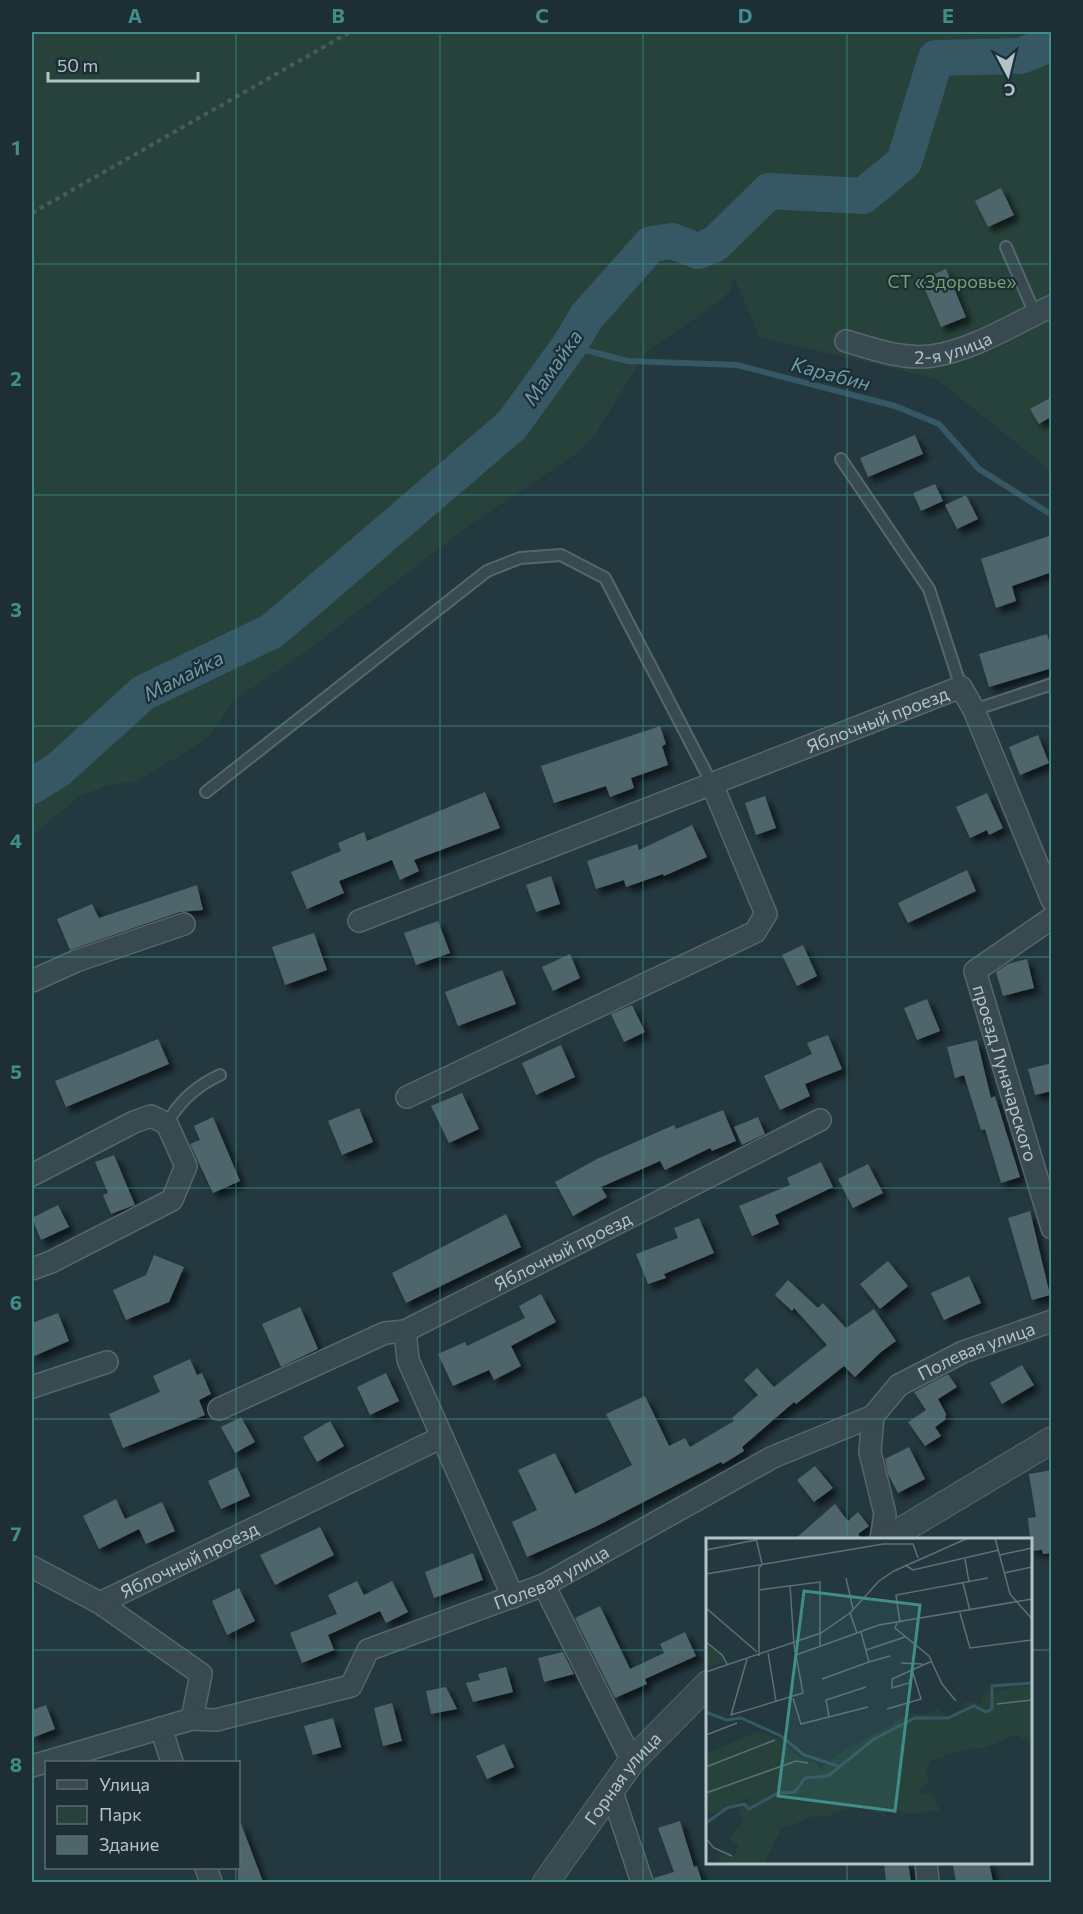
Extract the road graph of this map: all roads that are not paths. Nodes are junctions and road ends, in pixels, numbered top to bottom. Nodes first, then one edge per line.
1 (1006, 247) dead end
2 (1043, 310) edge
3 (846, 341) dead end
4 (841, 459) dead end
5 (1052, 684) edge
6 (961, 687) junction
7 (974, 710) junction
8 (712, 784) junction
9 (206, 792) dead end
10 (1052, 900) edge
11 (1052, 918) edge
12 (359, 921) dead end
13 (184, 924) dead end
14 (32, 981) edge
15 (220, 1075) dead end
16 (407, 1097) dead end
17 (820, 1120) dead end
18 (167, 1124) junction
19 (32, 1175) edge
20 (1052, 1228) edge
21 (32, 1269) edge
22 (1052, 1321) edge
23 (405, 1331) junction
24 (107, 1362) dead end
25 (32, 1387) edge
26 (219, 1409) dead end
27 (873, 1416) junction
28 (442, 1437) junction
29 (1052, 1440) edge
30 (881, 1538) edge
31 (889, 1538) edge
32 (32, 1567) edge
33 (544, 1585) junction
34 (513, 1597) junction
35 (100, 1603) junction
36 (706, 1686) edge
37 (192, 1719) junction
38 (160, 1728) junction
39 (49, 1761) edge
40 (172, 1761) edge
41 (632, 1761) junction
42 (612, 1792) junction
43 (926, 1863) edge
44 (546, 1882) edge
45 (642, 1882) edge
46 (928, 1882) edge

1 - 2 lane
2 - 3 street, 2-я улица
4 - 6 lane
5 - 7 lane
6 - 7 street, Яблочный проезд
6 - 8 street, Яблочный проезд
7 - 10 street, Яблочный проезд
8 - 9 lane
8 - 12 street, Яблочный проезд
8 - 16 street
11 - 20 street, проезд Луначарского
13 - 14 street
15 - 18 lane
17 - 23 street, Яблочный проезд
18 - 19 street
18 - 21 street
22 - 27 street, Полевая улица
23 - 26 street, Яблочный проезд
23 - 28 street
24 - 25 street
27 - 30 street
27 - 33 street, Полевая улица
28 - 34 street
28 - 35 street, Яблочный проезд
29 - 31 street
32 - 35 street
33 - 34 street, Полевая улица
33 - 41 street
34 - 37 street, Полевая улица
35 - 37 street
36 - 41 street, Горная улица
37 - 38 street, Полевая улица
38 - 39 street, Полевая улица
38 - 40 street
41 - 42 street, Горная улица
42 - 44 street, Горная улица
42 - 45 street
43 - 46 street

